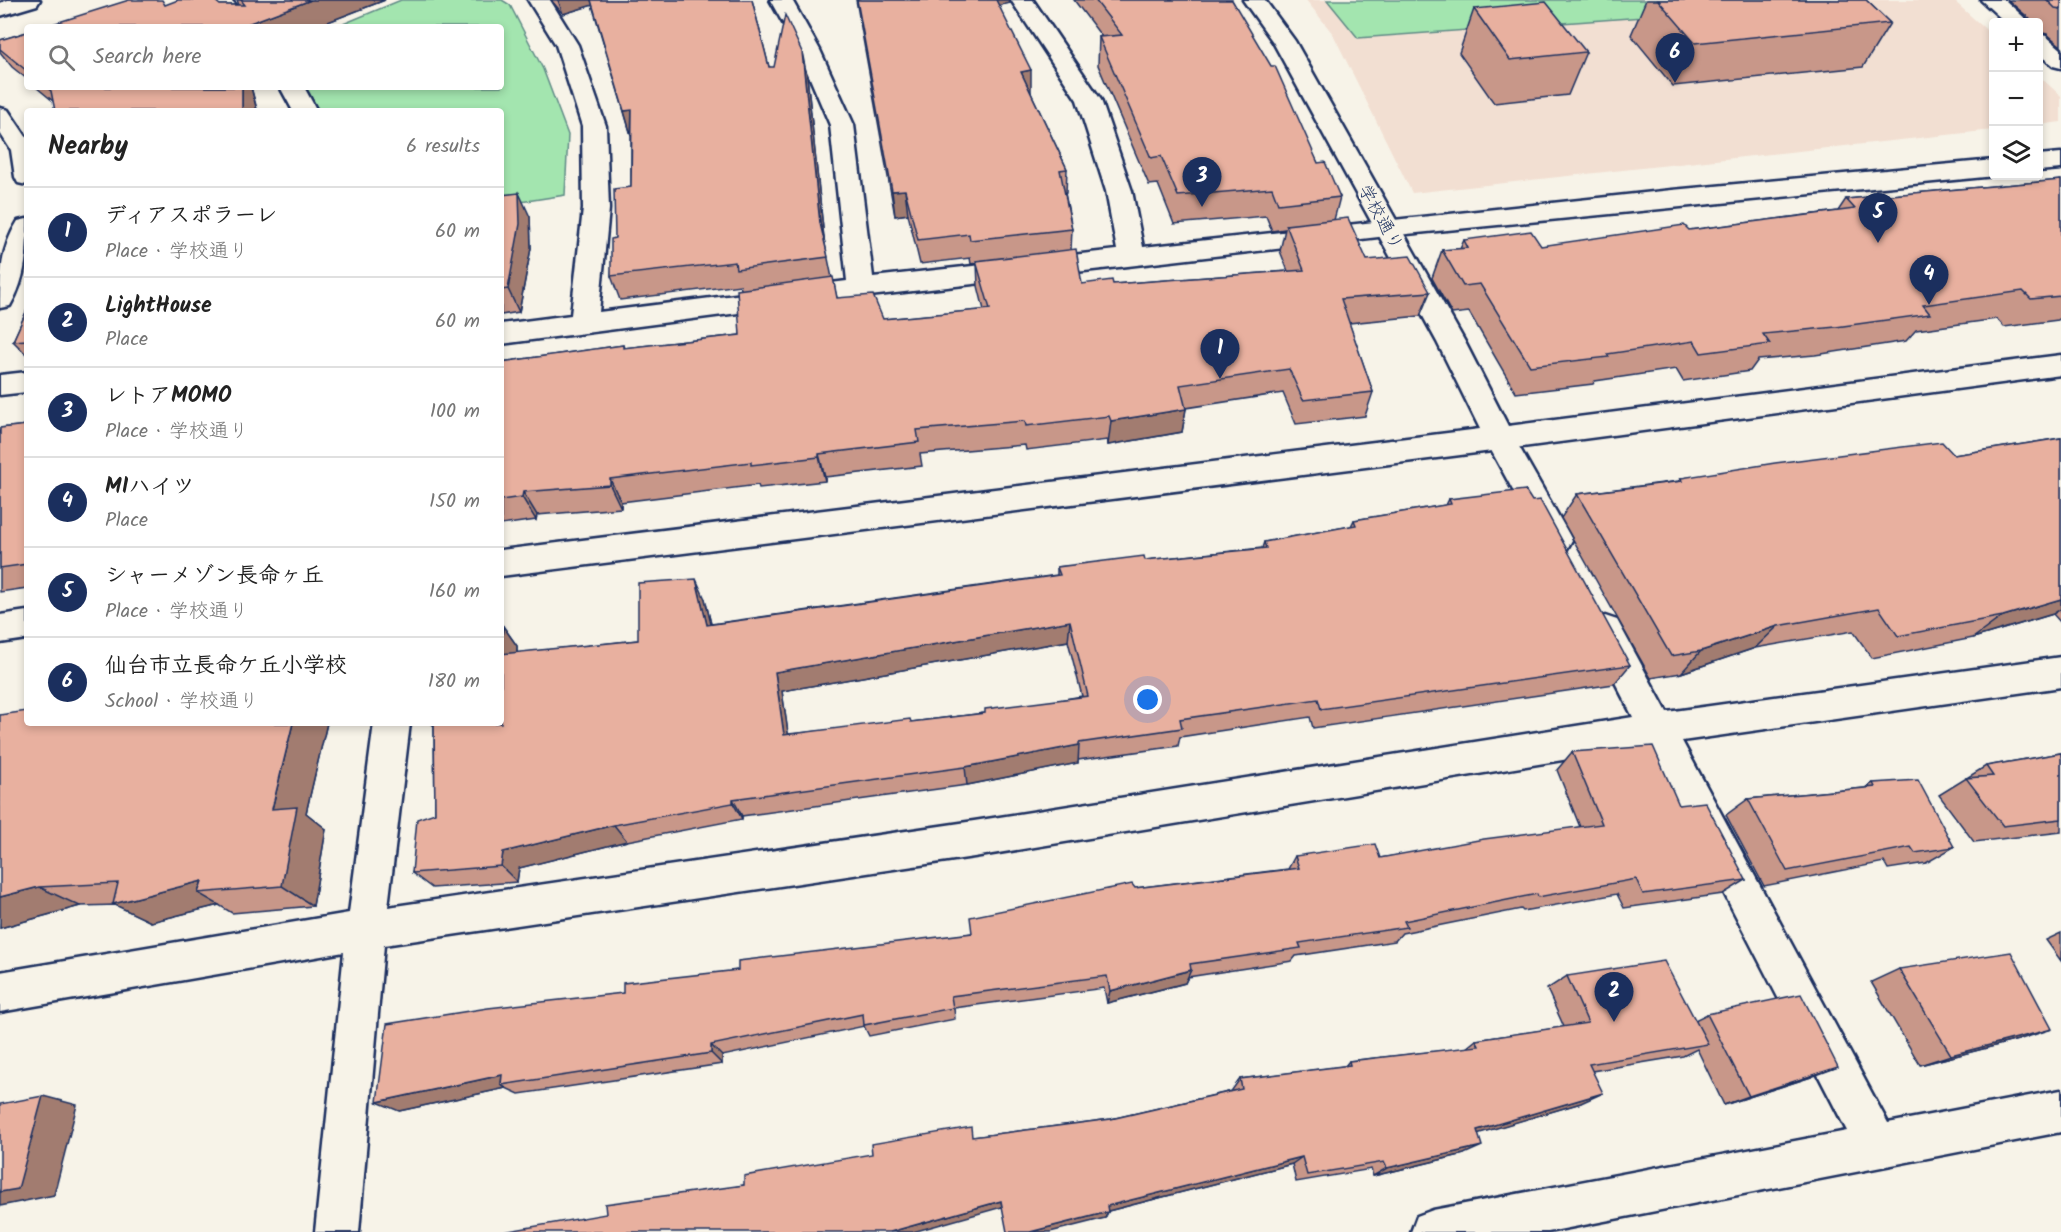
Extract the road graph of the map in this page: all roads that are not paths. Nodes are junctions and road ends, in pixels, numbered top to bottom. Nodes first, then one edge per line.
1 (29, 0) edge
2 (219, 0) edge
3 (539, 0) edge
4 (781, 0) edge
5 (1022, 0) edge
6 (1254, 0) edge
7 (1992, 0) edge
8 (0, 10) edge
9 (2013, 18) edge
10 (243, 24) edge
11 (2043, 45) edge
12 (2061, 61) edge
13 (294, 90) edge
14 (302, 108) edge
15 (0, 115) edge
16 (24, 157) edge
17 (2061, 161) edge
18 (2043, 163) edge
19 (1989, 168) edge
20 (1387, 228) junction
21 (24, 234) edge
22 (1132, 258) junction
23 (861, 288) junction
24 (0, 299) edge
25 (584, 321) junction
26 (504, 334) edge
27 (2061, 365) edge
28 (24, 382) edge
29 (0, 385) edge
30 (1500, 439) junction
31 (504, 563) edge
32 (24, 625) edge
33 (0, 629) edge
34 (2061, 672) edge
35 (392, 726) edge
36 (1659, 729) junction
37 (366, 929) junction
38 (0, 992) edge
39 (2061, 1111) edge
40 (1877, 1145) junction
41 (337, 1232) edge
42 (1433, 1232) edge

1 - 8 street
2 - 10 street
3 - 25 street
4 - 23 street
5 - 22 street
6 - 20 street, 学校通り
7 - 9 street
11 - 12 street
13 - 14 street
15 - 16 street
17 - 18 street
19 - 20 street
20 - 22 street
20 - 30 street, 学校通り
21 - 24 street
22 - 23 street
23 - 25 street
25 - 26 street
27 - 30 street
28 - 29 street
30 - 31 street
30 - 36 street, 学校通り
32 - 33 street
34 - 36 street
35 - 37 street
36 - 37 street
36 - 40 street, 学校通り
37 - 38 street
37 - 41 street
39 - 40 street
40 - 42 street

